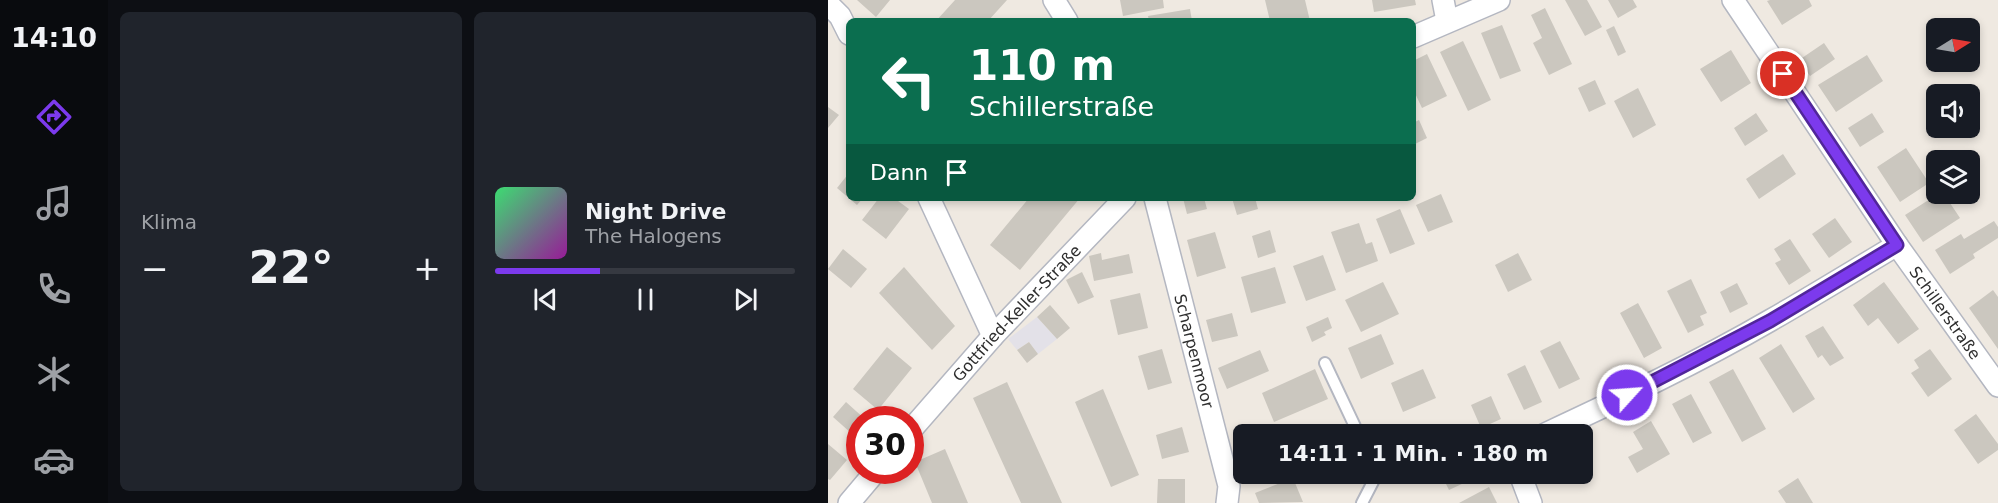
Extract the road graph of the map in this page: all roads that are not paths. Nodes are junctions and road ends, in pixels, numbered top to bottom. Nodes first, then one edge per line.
1 (1054, 0) edge
2 (1443, 0) edge
3 (1499, 0) edge
4 (1733, 0) edge
5 (828, 4) edge
6 (1065, 18) edge
7 (1447, 21) junction
8 (846, 28) edge
9 (1416, 36) edge
10 (930, 201) edge
11 (1122, 201) edge
12 (1156, 201) edge
13 (1897, 245) junction
14 (993, 336) junction
15 (1325, 363) dead end
16 (1998, 386) edge
17 (924, 415) edge
18 (1354, 424) edge
19 (1566, 424) edge
20 (865, 484) edge
21 (1372, 484) edge
22 (1524, 484) edge
23 (849, 503) edge
24 (1227, 503) edge
25 (1362, 503) edge
26 (1531, 503) edge

1 - 6 street
2 - 7 street
3 - 7 street
4 - 13 street, Schillerstraße
5 - 8 street
7 - 9 street
10 - 14 street
11 - 14 street, Gottfried-Keller-Straße
12 - 24 street, Scharpenmoor
13 - 16 street, Schillerstraße
13 - 19 street
14 - 17 street, Gottfried-Keller-Straße
15 - 18 lane
20 - 23 street
21 - 25 lane
22 - 26 street

